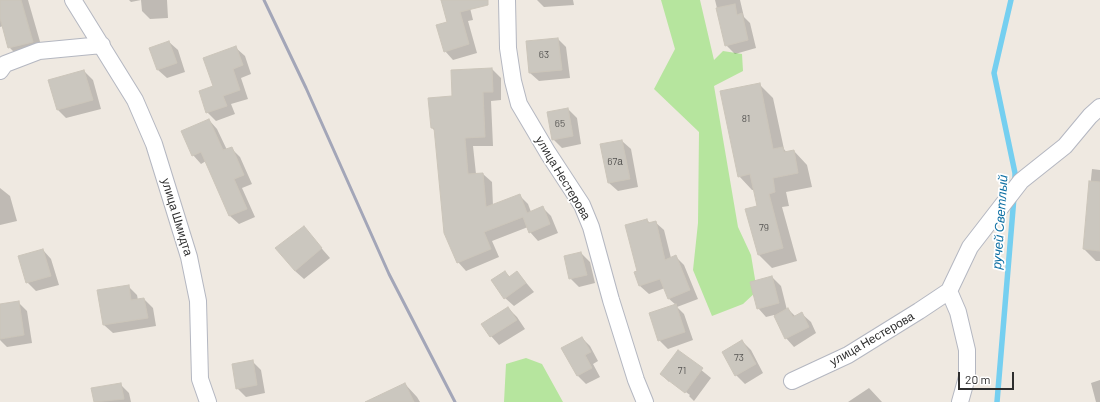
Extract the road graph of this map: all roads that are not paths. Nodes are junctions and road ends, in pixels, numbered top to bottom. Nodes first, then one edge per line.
1 (73, 0) edge
2 (507, 0) edge
3 (102, 45) junction
4 (0, 71) edge
5 (1095, 112) edge
6 (949, 291) junction
7 (792, 381) dead end
8 (208, 402) edge
9 (645, 402) edge
10 (960, 402) edge

1 - 3 street, улица Шмидта
2 - 9 street, улица Нестерова
3 - 4 street
3 - 8 street, улица Шмидта
5 - 6 street
6 - 7 street, улица Нестерова
6 - 10 street

